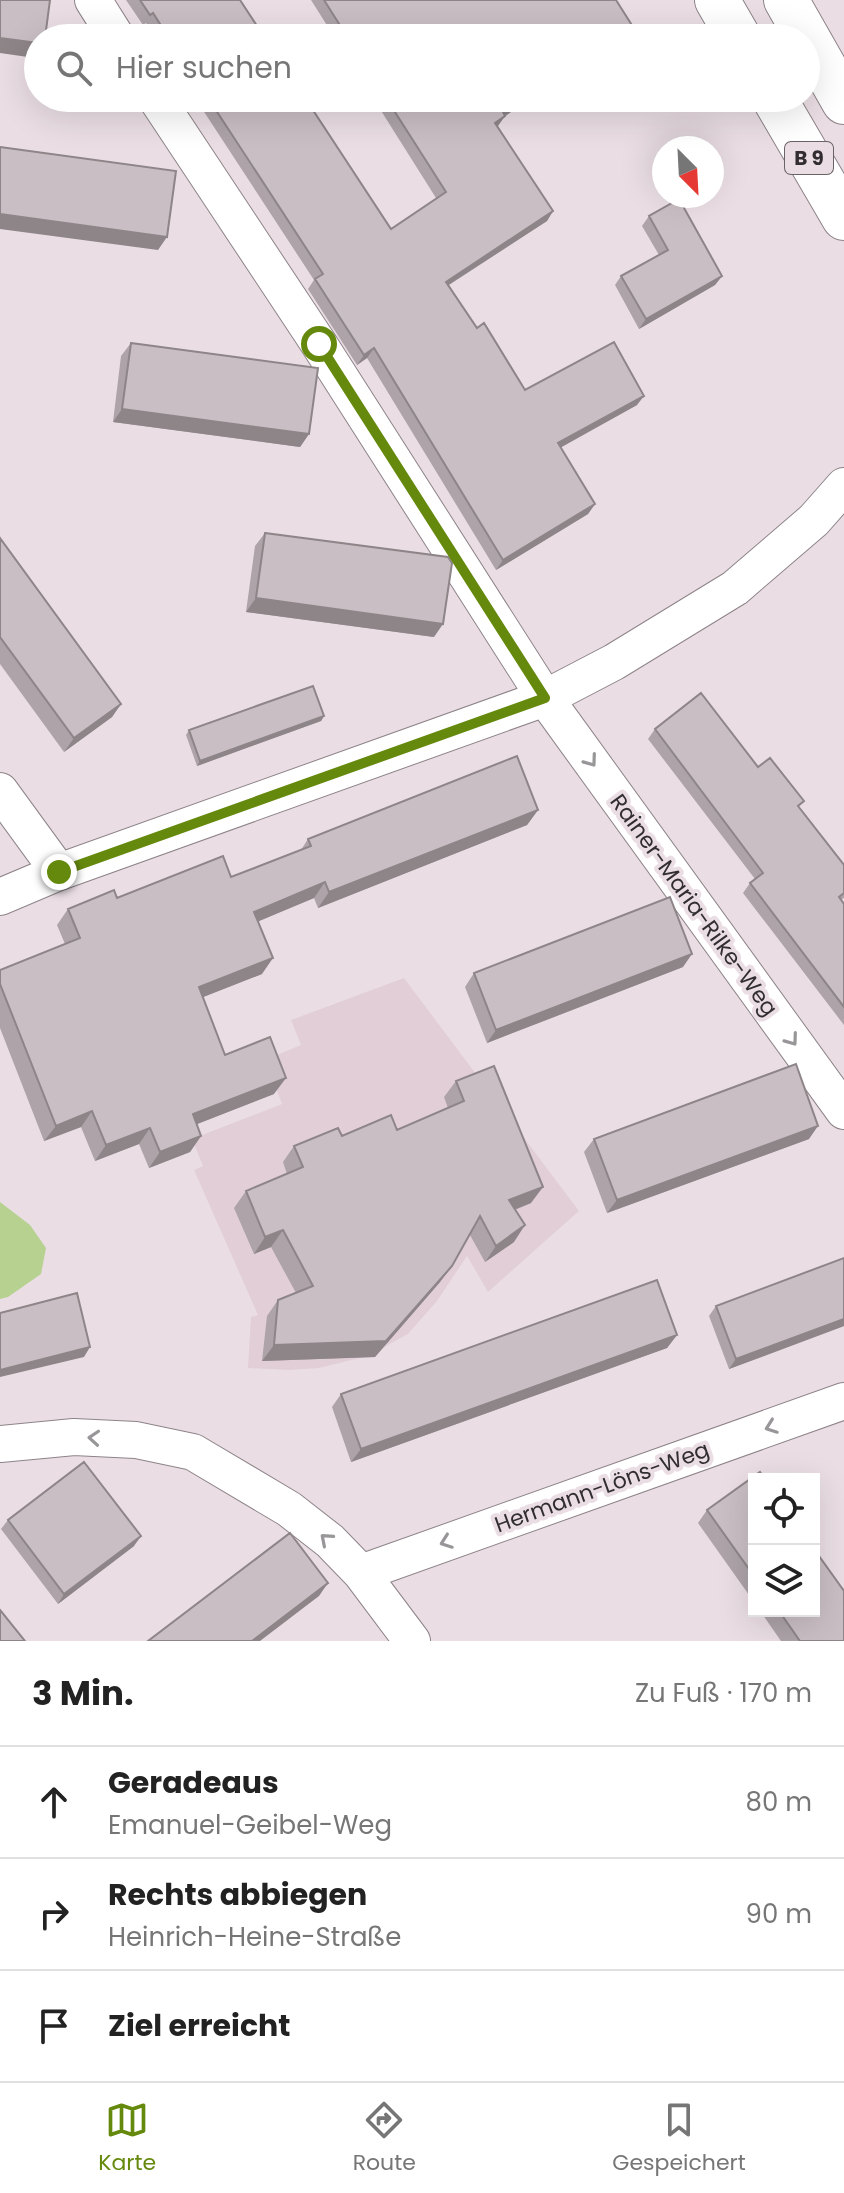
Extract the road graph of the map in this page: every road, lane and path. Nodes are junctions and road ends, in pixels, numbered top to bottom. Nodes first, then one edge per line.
1 (93, 0) edge
2 (717, 0) edge
3 (786, 0) edge
4 (108, 24) edge
5 (731, 24) edge
6 (800, 24) edge
7 (820, 60) edge
8 (844, 102) edge
9 (165, 112) edge
10 (782, 112) edge
11 (844, 218) edge
12 (844, 486) edge
13 (545, 698) junction
14 (0, 791) edge
15 (59, 872) junction
16 (0, 897) edge
17 (844, 1111) edge
18 (844, 1401) edge
19 (0, 1444) edge
20 (361, 1573) junction
21 (412, 1641) edge

1 - 4 street
2 - 5 highway
3 - 6 highway
7 - 8 highway
9 - 13 street, Rainer-Maria-Rilke-Weg
10 - 11 highway, B 9
12 - 13 street
13 - 15 street
13 -> 17 street, Rainer-Maria-Rilke-Weg
14 - 15 street
15 - 16 street
18 -> 20 street, Hermann-Löns-Weg
20 -> 19 street
20 - 21 street

